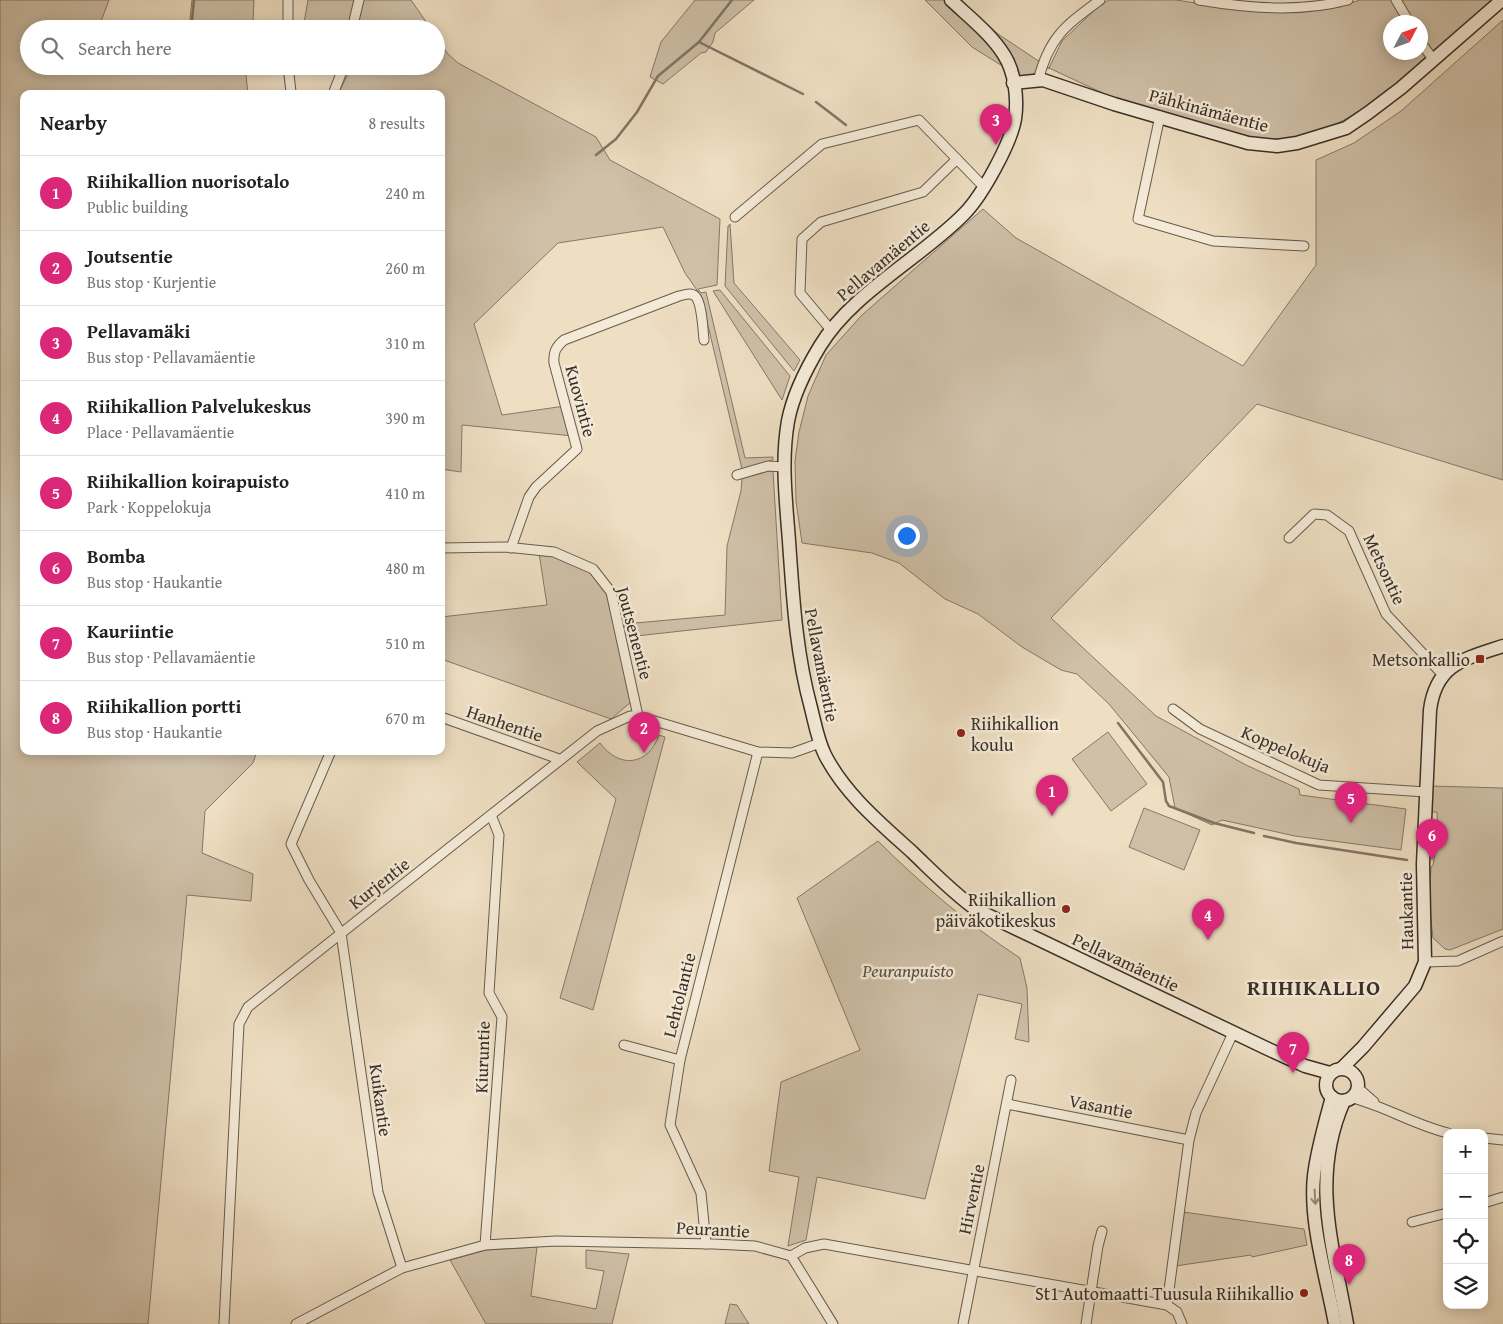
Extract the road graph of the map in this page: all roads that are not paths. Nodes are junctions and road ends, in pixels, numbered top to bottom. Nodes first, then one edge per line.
1 (288, 0) edge
2 (359, 0) edge
3 (951, 0) edge
4 (1100, 0) edge
5 (1199, 0) edge
6 (1348, 0) edge
7 (1396, 0) edge
8 (1502, 0) edge
9 (1405, 15) edge
10 (288, 20) edge
11 (354, 20) edge
12 (1428, 52) edge
13 (1434, 60) junction
14 (289, 75) edge
15 (340, 75) edge
16 (1038, 81) junction
17 (1014, 83) junction
18 (291, 90) edge
19 (334, 90) edge
20 (1160, 116) junction
21 (957, 160) junction
22 (984, 187) junction
23 (735, 217) dead end
24 (1304, 246) dead end
25 (831, 330) junction
26 (704, 340) dead end
27 (784, 467) junction
28 (737, 475) dead end
29 (1289, 538) dead end
30 (445, 548) edge
31 (511, 548) junction
32 (1503, 646) edge
33 (1442, 674) junction
34 (1173, 709) dead end
35 (638, 716) junction
36 (445, 719) edge
37 (820, 743) junction
38 (758, 752) junction
39 (329, 755) edge
40 (559, 759) junction
41 (1426, 792) junction
42 (490, 815) junction
43 (341, 933) junction
44 (1503, 941) edge
45 (1425, 962) junction
46 (1233, 1033) junction
47 (624, 1045) dead end
48 (1363, 1047) junction
49 (680, 1060) junction
50 (1333, 1075) junction
51 (1011, 1080) dead end
52 (1348, 1092) junction
53 (1007, 1104) junction
54 (1443, 1132) edge
55 (1488, 1138) edge
56 (1189, 1140) junction
57 (1503, 1140) edge
58 (1503, 1198) edge
59 (1488, 1201) edge
60 (1443, 1214) edge
61 (1412, 1222) dead end
62 (1102, 1231) dead end
63 (706, 1244) junction
64 (485, 1245) junction
65 (791, 1256) junction
66 (402, 1268) junction
67 (973, 1271) junction
68 (1091, 1292) junction
69 (1167, 1305) junction
70 (224, 1324) edge
71 (296, 1324) edge
72 (833, 1324) edge
73 (963, 1324) edge
74 (1086, 1324) edge
75 (1182, 1324) edge
76 (1335, 1324) edge
77 (1346, 1324) edge

1 - 10 street
2 - 11 street
3 - 17 street, Pellavamäentie
4 - 16 street
5 - 6 street
7 - 9 street
8 - 13 street, Pähkinämäentie
12 - 13 street
13 - 20 street, Pähkinämäentie
14 - 18 street
15 - 19 street
16 - 17 street, Pähkinämäentie
16 - 20 street, Pähkinämäentie
17 - 22 street, Pellavamäentie
20 - 24 street
21 - 22 street
21 - 23 street
21 - 25 street
22 - 25 street, Pellavamäentie
25 - 27 street, Pellavamäentie
26 - 31 street, Kuovintie
27 - 28 street
27 - 37 street, Pellavamäentie
29 - 33 street, Metsontie
30 - 31 street, Joutsenentie
31 - 35 street, Joutsenentie
32 - 33 street
33 - 41 street, Haukantie
34 - 41 street, Koppelokuja
35 - 38 street
35 - 40 street, Kurjentie
36 - 40 street, Hanhentie
37 - 38 street
37 - 46 street, Pellavamäentie
38 - 49 street, Lehtolantie
39 - 43 street
40 - 42 street, Kurjentie
41 - 45 street, Haukantie
42 - 43 street, Kurjentie
42 - 64 street, Kiuruntie
43 - 66 street, Kuikantie
43 - 70 street, Kurjentie
44 - 45 street
45 - 48 street, Haukantie
46 - 50 street, Pellavamäentie
46 - 56 street
47 - 49 street
48 - 50 street, Haukantie
48 - 52 street, Haukantie
49 - 63 street, Lehtolantie
50 - 52 street, Pellavamäentie
50 - 52 street
51 - 53 street, Hirventie
52 - 54 street
52 -> 76 street, Haukantie
52 - 77 street, Haukantie
53 - 56 street, Vasantie
53 - 67 street, Hirventie
55 - 57 street
56 - 69 street
58 - 59 street
60 - 61 street
62 - 68 street
63 - 64 street, Peurantie
63 - 65 street, Peurantie
64 - 66 street, Peurantie
65 - 67 street
65 - 72 street
66 - 71 street, Peurantie
67 - 68 street
67 - 73 street, Hirventie
68 - 69 street
68 - 74 street
69 - 75 street

